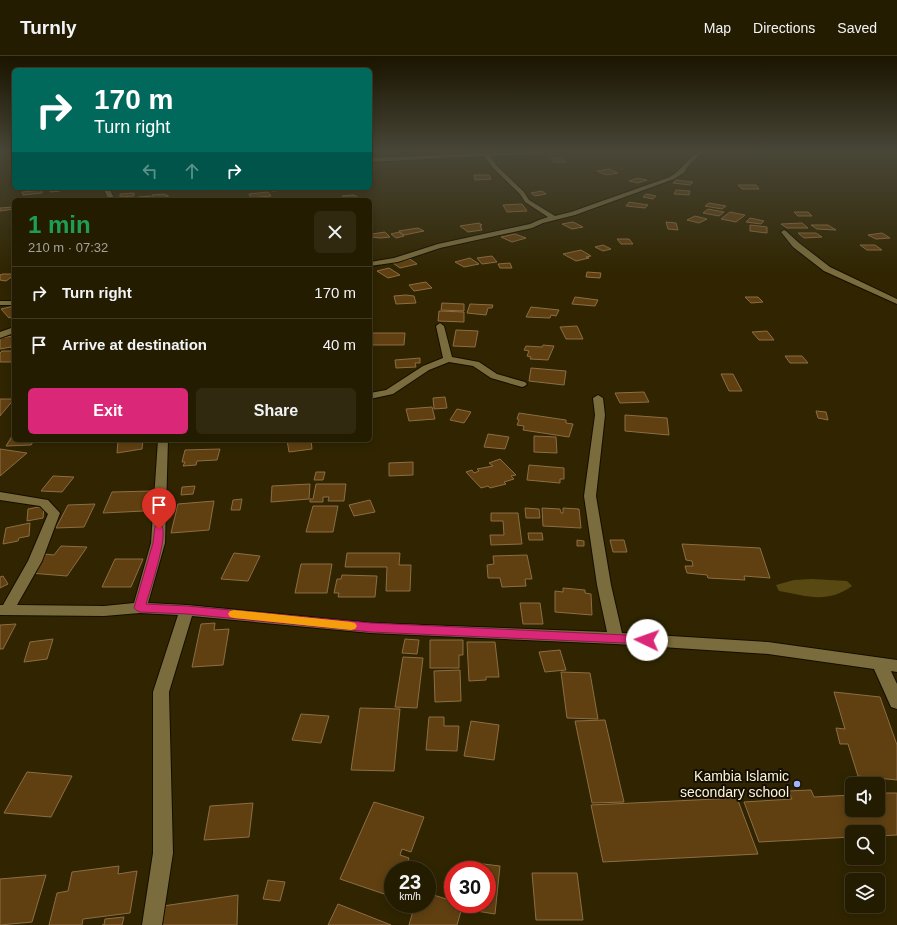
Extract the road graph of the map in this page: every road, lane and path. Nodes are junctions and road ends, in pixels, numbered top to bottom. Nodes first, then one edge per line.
1 (522, 193) edge
2 (633, 193) edge
3 (554, 218) junction
4 (784, 232) dead end
5 (372, 264) edge
6 (897, 302) edge
7 (0, 303) edge
8 (12, 303) edge
9 (440, 326) dead end
10 (12, 331) edge
11 (0, 335) edge
12 (448, 359) junction
13 (522, 384) dead end
14 (372, 396) edge
15 (598, 398) dead end
16 (163, 442) edge
17 (0, 496) edge
18 (140, 608) junction
19 (4, 609) edge
20 (187, 610) junction
21 (616, 638) junction
22 (880, 664) junction
23 (897, 666) edge
24 (897, 702) edge
25 (152, 925) edge

1 - 3 street
2 - 3 street
3 - 5 street
4 - 6 street
7 - 8 street
9 - 12 street
10 - 11 street
12 - 13 street
12 - 14 street
15 - 21 street
16 - 18 street
17 - 19 street
18 - 19 street
18 - 20 street
20 - 21 street
20 - 25 street
21 - 22 street
22 - 23 street
22 - 24 street

